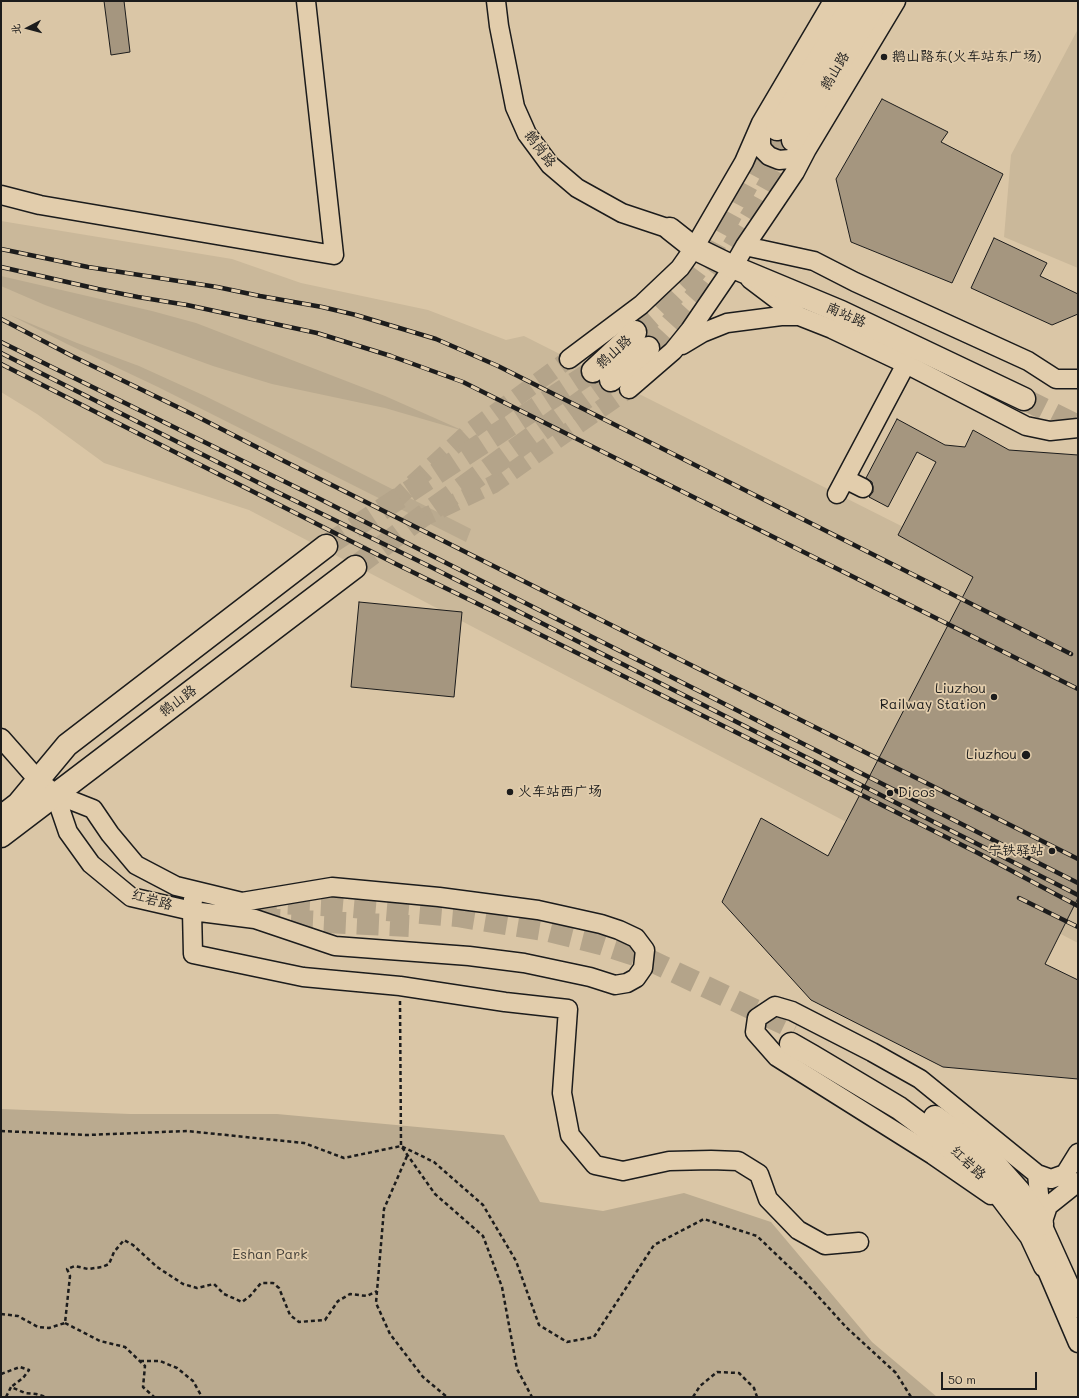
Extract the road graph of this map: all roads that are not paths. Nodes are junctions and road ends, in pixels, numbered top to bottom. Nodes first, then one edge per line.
1 (306, 1) edge
2 (496, 1) edge
3 (833, 1) edge
4 (854, 1) edge
5 (877, 1) edge
6 (896, 1) edge
7 (785, 135) junction
8 (1, 195) edge
9 (670, 229) joint
10 (745, 246) junction
11 (694, 248) junction
12 (733, 266) junction
13 (799, 316) junction
14 (642, 340) tunnel mouth
15 (673, 350) junction
16 (569, 359) tunnel mouth
17 (906, 364) junction
18 (1078, 379) edge
19 (611, 380) joint
20 (1024, 399) tunnel mouth
21 (1078, 428) edge
22 (863, 488) dead end
23 (326, 546) tunnel mouth
24 (355, 567) tunnel mouth
25 (1, 738) edge
26 (38, 780) junction
27 (55, 794) junction
28 (1, 817) edge
29 (1, 836) edge
30 (194, 890) junction
31 (192, 911) junction
32 (793, 1036) tunnel mouth
33 (1078, 1153) edge
34 (1037, 1174) junction
35 (1072, 1187) edge
36 (1014, 1198) junction
37 (1042, 1224) junction
38 (859, 1242) dead end
39 (1045, 1266) junction
40 (1078, 1308) edge
41 (1078, 1343) edge

1 - 8 street
2 - 9 street, 鹅岗路
3 - 7 street
4 - 7 main road, 鹅山路
5 - 7 main road, 鹅山路
6 - 7 street
7 - 10 street
7 - 11 street
9 - 11 main road, 南站路
10 - 12 street
10 - 18 street
11 - 12 main road, 南站路
11 - 16 street
12 - 13 street
12 - 15 street
12 - 20 main road, 南站路
13 - 15 street
13 - 17 street
14 - 19 main road, 鹅山路
15 - 19 street
17 - 21 street
17 - 22 street
23 - 26 main road
24 - 27 main road, 鹅山路
25 - 26 street, 红岩路
26 - 27 street, 红岩路
26 - 28 main road
27 - 29 main road, 鹅山路
27 - 30 street, 红岩路
27 - 31 street, 红岩路
30 - 31 street
30 - 31 street, 红岩路
31 - 38 street
32 - 36 main road, 红岩路
33 - 34 street
34 - 36 street
34 - 37 street
35 - 36 street
35 - 37 street
36 - 37 main road, 红岩路
36 - 39 main road, 红岩路
37 - 39 street
37 - 40 street, 红岩路
39 - 41 street, 红岩路

